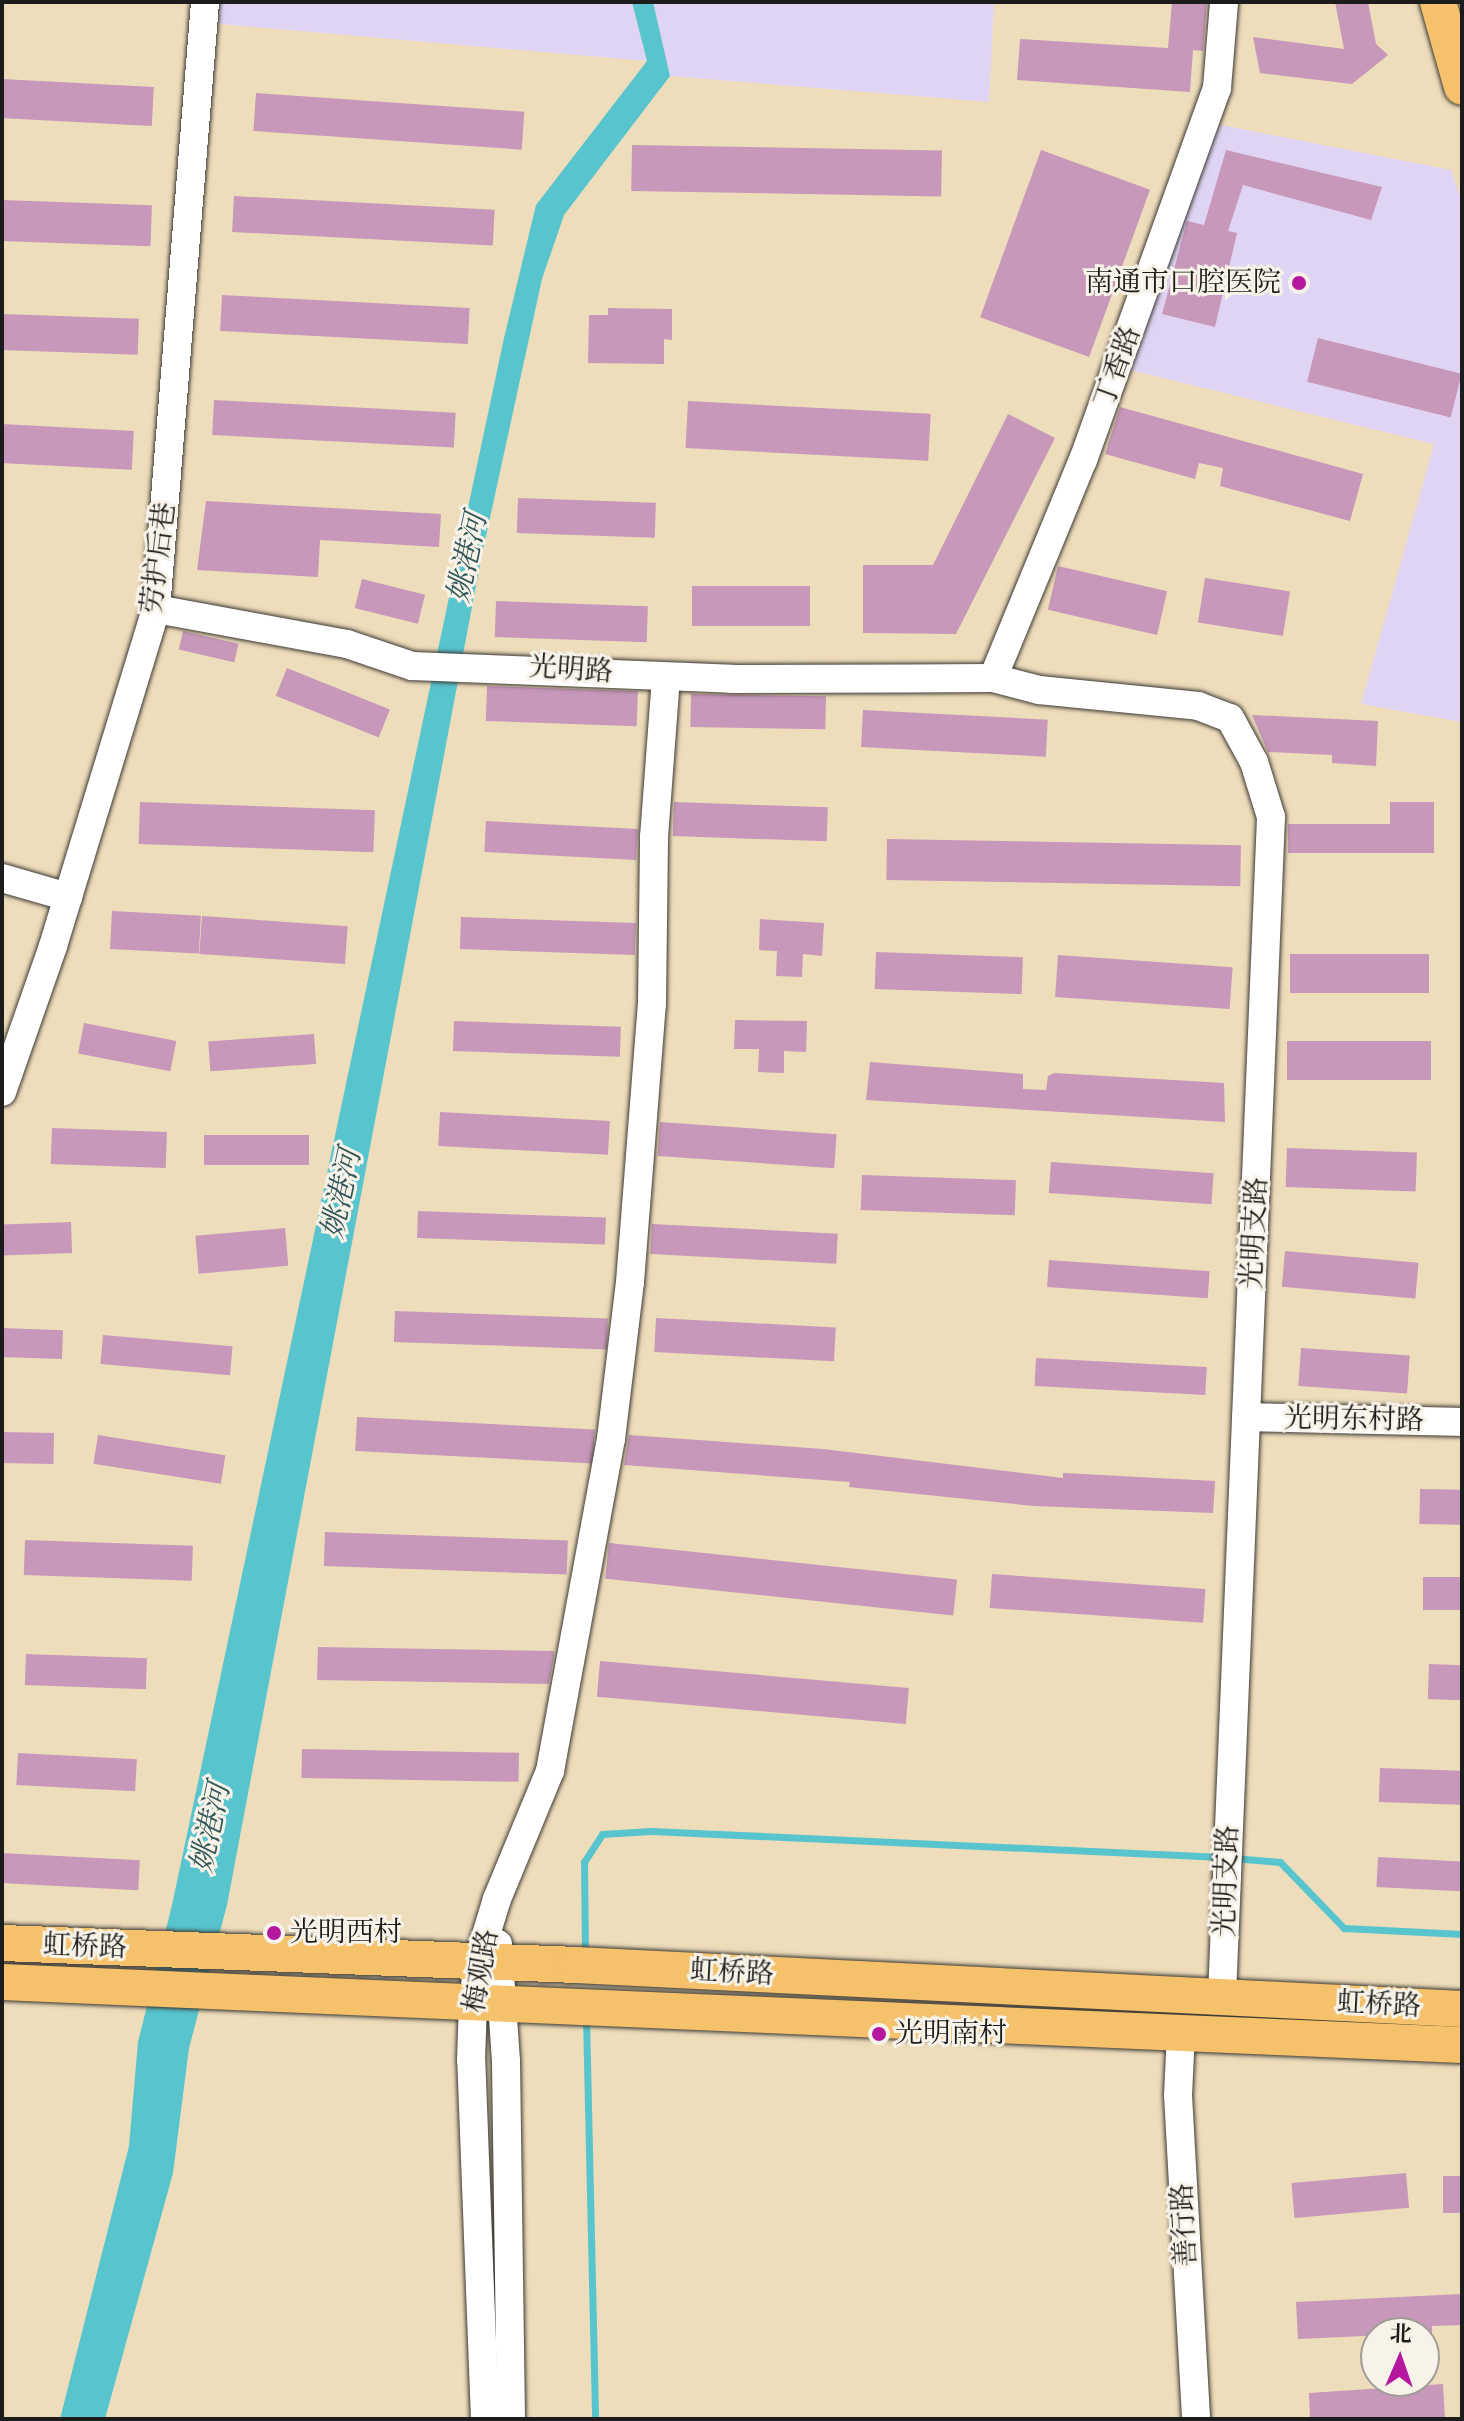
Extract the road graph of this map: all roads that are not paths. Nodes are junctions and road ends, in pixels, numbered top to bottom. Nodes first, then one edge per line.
1 (205, 2) edge
2 (1224, 2) edge
3 (1438, 2) edge
4 (1462, 87) edge
5 (156, 609) junction
6 (666, 677) junction
7 (993, 678) junction
8 (2, 878) edge
9 (68, 897) junction
10 (2, 1092) edge
11 (1246, 1417) junction
12 (1462, 1422) edge
13 (2, 1943) edge
14 (488, 1962) junction
15 (2, 1982) edge
16 (1222, 1998) junction
17 (487, 2003) junction
18 (1462, 2009) edge
19 (1181, 2032) junction
20 (1462, 2045) edge
21 (485, 2419) edge
22 (511, 2419) edge
23 (1196, 2419) edge

1 - 5 street, 劳护后巷
2 - 7 street, 丁香路
3 - 4 main road
5 - 6 street, 光明路
5 - 9 street, 劳护后巷
6 - 7 street, 光明路
6 - 14 street, 梅观路
7 - 11 street, 光明支路
8 - 9 street
9 - 10 street, 劳护后巷
11 - 12 street, 光明东村路
11 - 16 street, 光明支路
13 - 14 main road, 虹桥路
14 - 16 main road, 虹桥路
14 - 17 street, 梅观路
15 - 17 main road, 虹桥路
16 - 18 main road, 虹桥路
17 - 19 main road, 虹桥路
17 - 21 street, 梅观路
17 - 22 street, 梅观路
19 - 20 main road, 虹桥路
19 - 23 street, 善行路

